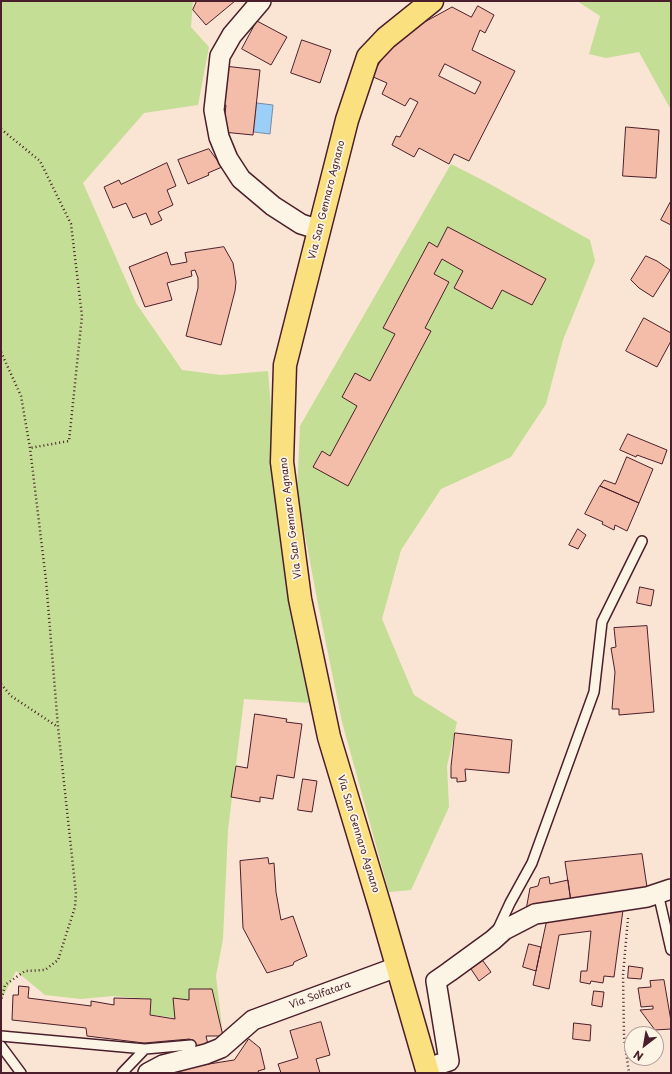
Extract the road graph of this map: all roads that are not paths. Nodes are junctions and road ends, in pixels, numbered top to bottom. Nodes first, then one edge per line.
1 (261, 1) edge
2 (432, 1) edge
3 (320, 230) junction
4 (642, 541) dead end
5 (664, 891) edge
6 (493, 940) junction
7 (671, 950) edge
8 (397, 967) junction
9 (1, 1036) edge
10 (191, 1045) dead end
11 (1, 1046) edge
12 (145, 1049) junction
13 (451, 1067) edge
14 (427, 1071) edge
15 (21, 1073) edge
16 (122, 1073) edge
17 (148, 1073) edge

1 - 3 street
2 - 3 main road, Via San Gennaro Agnano
3 - 8 main road, Via San Gennaro Agnano
4 - 6 lane
5 - 6 street
5 - 7 lane
6 - 13 street
8 - 14 main road
8 - 17 street, Via Solfatara
9 - 12 lane
10 - 12 lane
11 - 15 lane
12 - 16 lane
13 - 14 street

